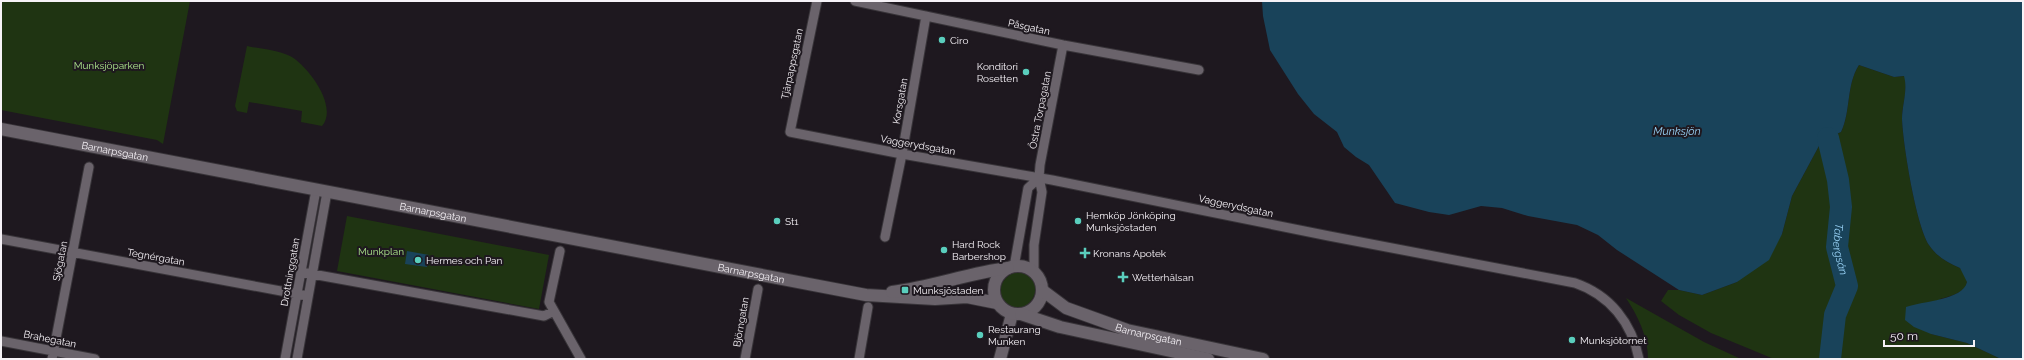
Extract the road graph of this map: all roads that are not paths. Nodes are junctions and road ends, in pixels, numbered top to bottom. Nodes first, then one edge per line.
1 (817, 1) edge
2 (856, 1) edge
3 (926, 16) junction
4 (1063, 45) junction
5 (1199, 70) dead end
6 (1, 129) edge
7 (790, 132) joint
8 (902, 154) junction
9 (89, 167) dead end
10 (1039, 178) junction
11 (321, 191) junction
12 (885, 237) dead end
13 (1, 239) edge
14 (560, 251) dead end
15 (72, 253) junction
16 (1011, 268) junction
17 (301, 272) junction
18 (1034, 273) junction
19 (312, 274) junction
20 (758, 288) dead end
21 (1042, 290) junction
22 (297, 294) junction
23 (308, 296) junction
24 (867, 301) junction
25 (997, 303) junction
26 (554, 311) junction
27 (1016, 314) junction
28 (1, 341) edge
29 (53, 355) edge
30 (95, 359) edge
31 (285, 359) edge
32 (297, 359) edge
33 (581, 359) edge
34 (745, 359) edge
35 (859, 359) edge
36 (1000, 359) edge
37 (1208, 359) edge
38 (1263, 359) edge
39 (1639, 359) edge

1 - 7 street, Tjärpappsgatan
2 - 3 street, Påsgatan
3 - 4 street, Påsgatan
3 - 8 street, Korsgatan
4 - 5 street, Påsgatan
4 - 10 street, Östra Torpagatan
6 - 11 main road, Barnarpsgatan
7 - 8 street, Vaggerydsgatan
8 - 10 street, Vaggerydsgatan
8 - 12 street, Korsgatan
9 - 15 street, Sjögatan
10 - 16 street, Östra Torpagatan
10 - 18 street, Östra Torpagatan
10 - 39 street, Vaggerydsgatan
11 - 17 street, Drottninggatan
11 - 19 street
11 - 24 main road, Barnarpsgatan
13 - 15 street, Tegnérgatan
14 - 26 street
15 - 22 street, Tegnérgatan
15 - 29 street, Sjögatan
16 - 18 main road
16 - 24 main road, Barnarpsgatan
16 - 25 main road
17 - 19 street
17 - 22 street, Drottninggatan
18 - 21 main road
19 - 23 street
19 - 26 street
20 - 34 street, Björngatan
21 - 27 main road
21 - 38 main road, Barnarpsgatan
22 - 23 street, Tegnérgatan
22 - 31 street, Drottninggatan
23 - 32 street
24 - 25 main road, Barnarpsgatan
24 - 35 street
25 - 27 main road
26 - 33 street
27 - 36 main road
27 - 37 main road, Barnarpsgatan
28 - 29 street, Brahegatan
29 - 30 street, Brahegatan

